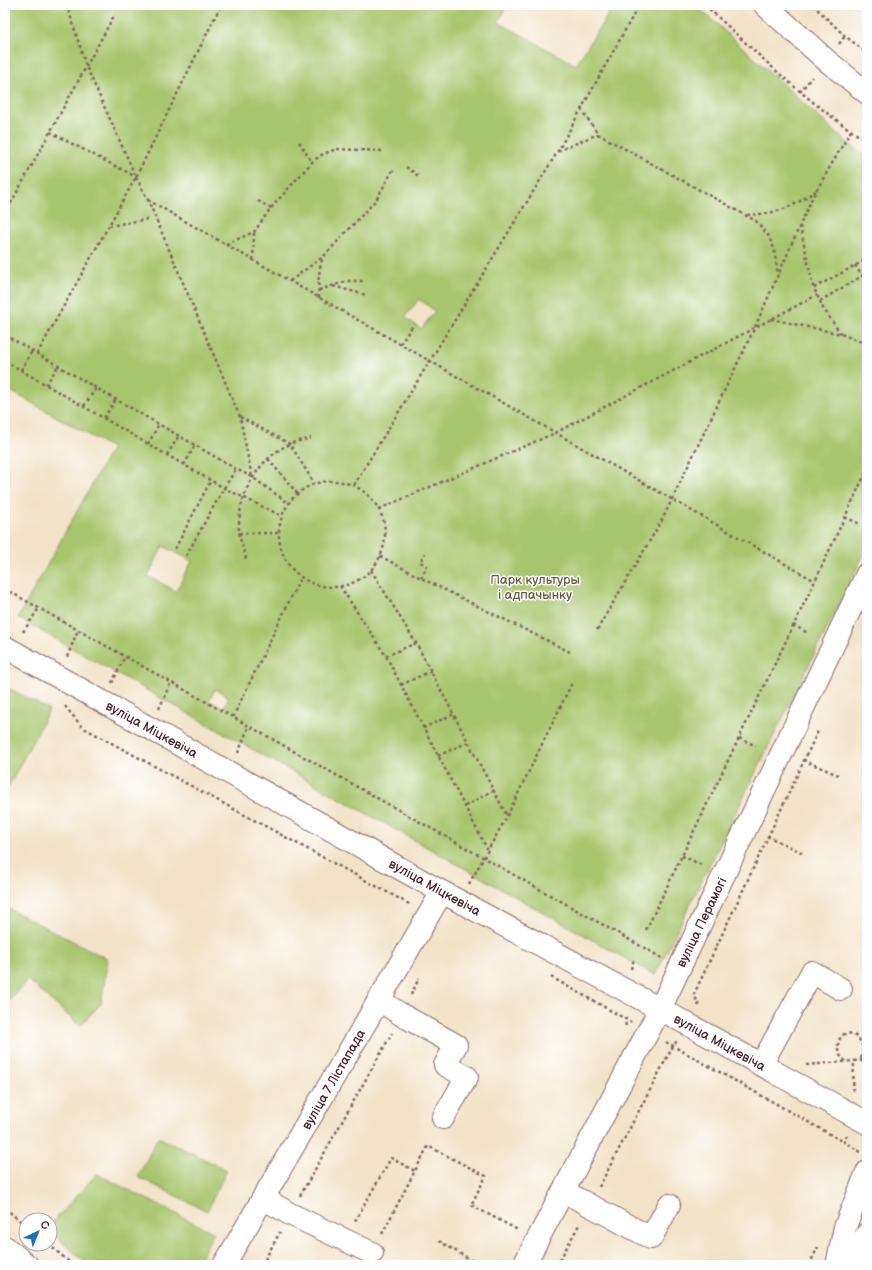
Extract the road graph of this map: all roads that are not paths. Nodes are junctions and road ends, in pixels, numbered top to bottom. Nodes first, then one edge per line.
1 (765, 5) edge
2 (867, 93) edge
3 (867, 574) edge
4 (5, 647) edge
5 (438, 901) junction
6 (841, 989) dead end
7 (379, 1000) junction
8 (660, 1009) junction
9 (761, 1065) junction
10 (443, 1118) dead end
11 (861, 1120) edge
12 (863, 1165) edge
13 (563, 1191) junction
14 (263, 1198) junction
15 (669, 1205) dead end
16 (867, 1234) edge
17 (5, 1247) edge
18 (372, 1253) road end
19 (27, 1265) edge
20 (224, 1265) edge
21 (524, 1265) edge
22 (837, 1265) edge
23 (848, 1265) edge

1 - 2 main road
3 - 8 main road, вуліца Перамогі
4 - 5 main road, вуліца Міцкевіча
5 - 7 main road, вуліца 7 Лістапада
5 - 8 main road, вуліца Міцкевіча
6 - 9 main road
7 - 10 main road
7 - 14 main road, вуліца 7 Лістапада
8 - 9 main road, вуліца Міцкевіча
8 - 13 main road, вуліца Перамогі
9 - 11 main road, вуліца Міцкевіча
12 - 22 main road
13 - 15 main road
13 - 21 main road, вуліца Перамогі
14 - 18 main road
14 - 20 main road, вуліца 7 Лістапада
16 - 23 main road
17 - 19 main road

